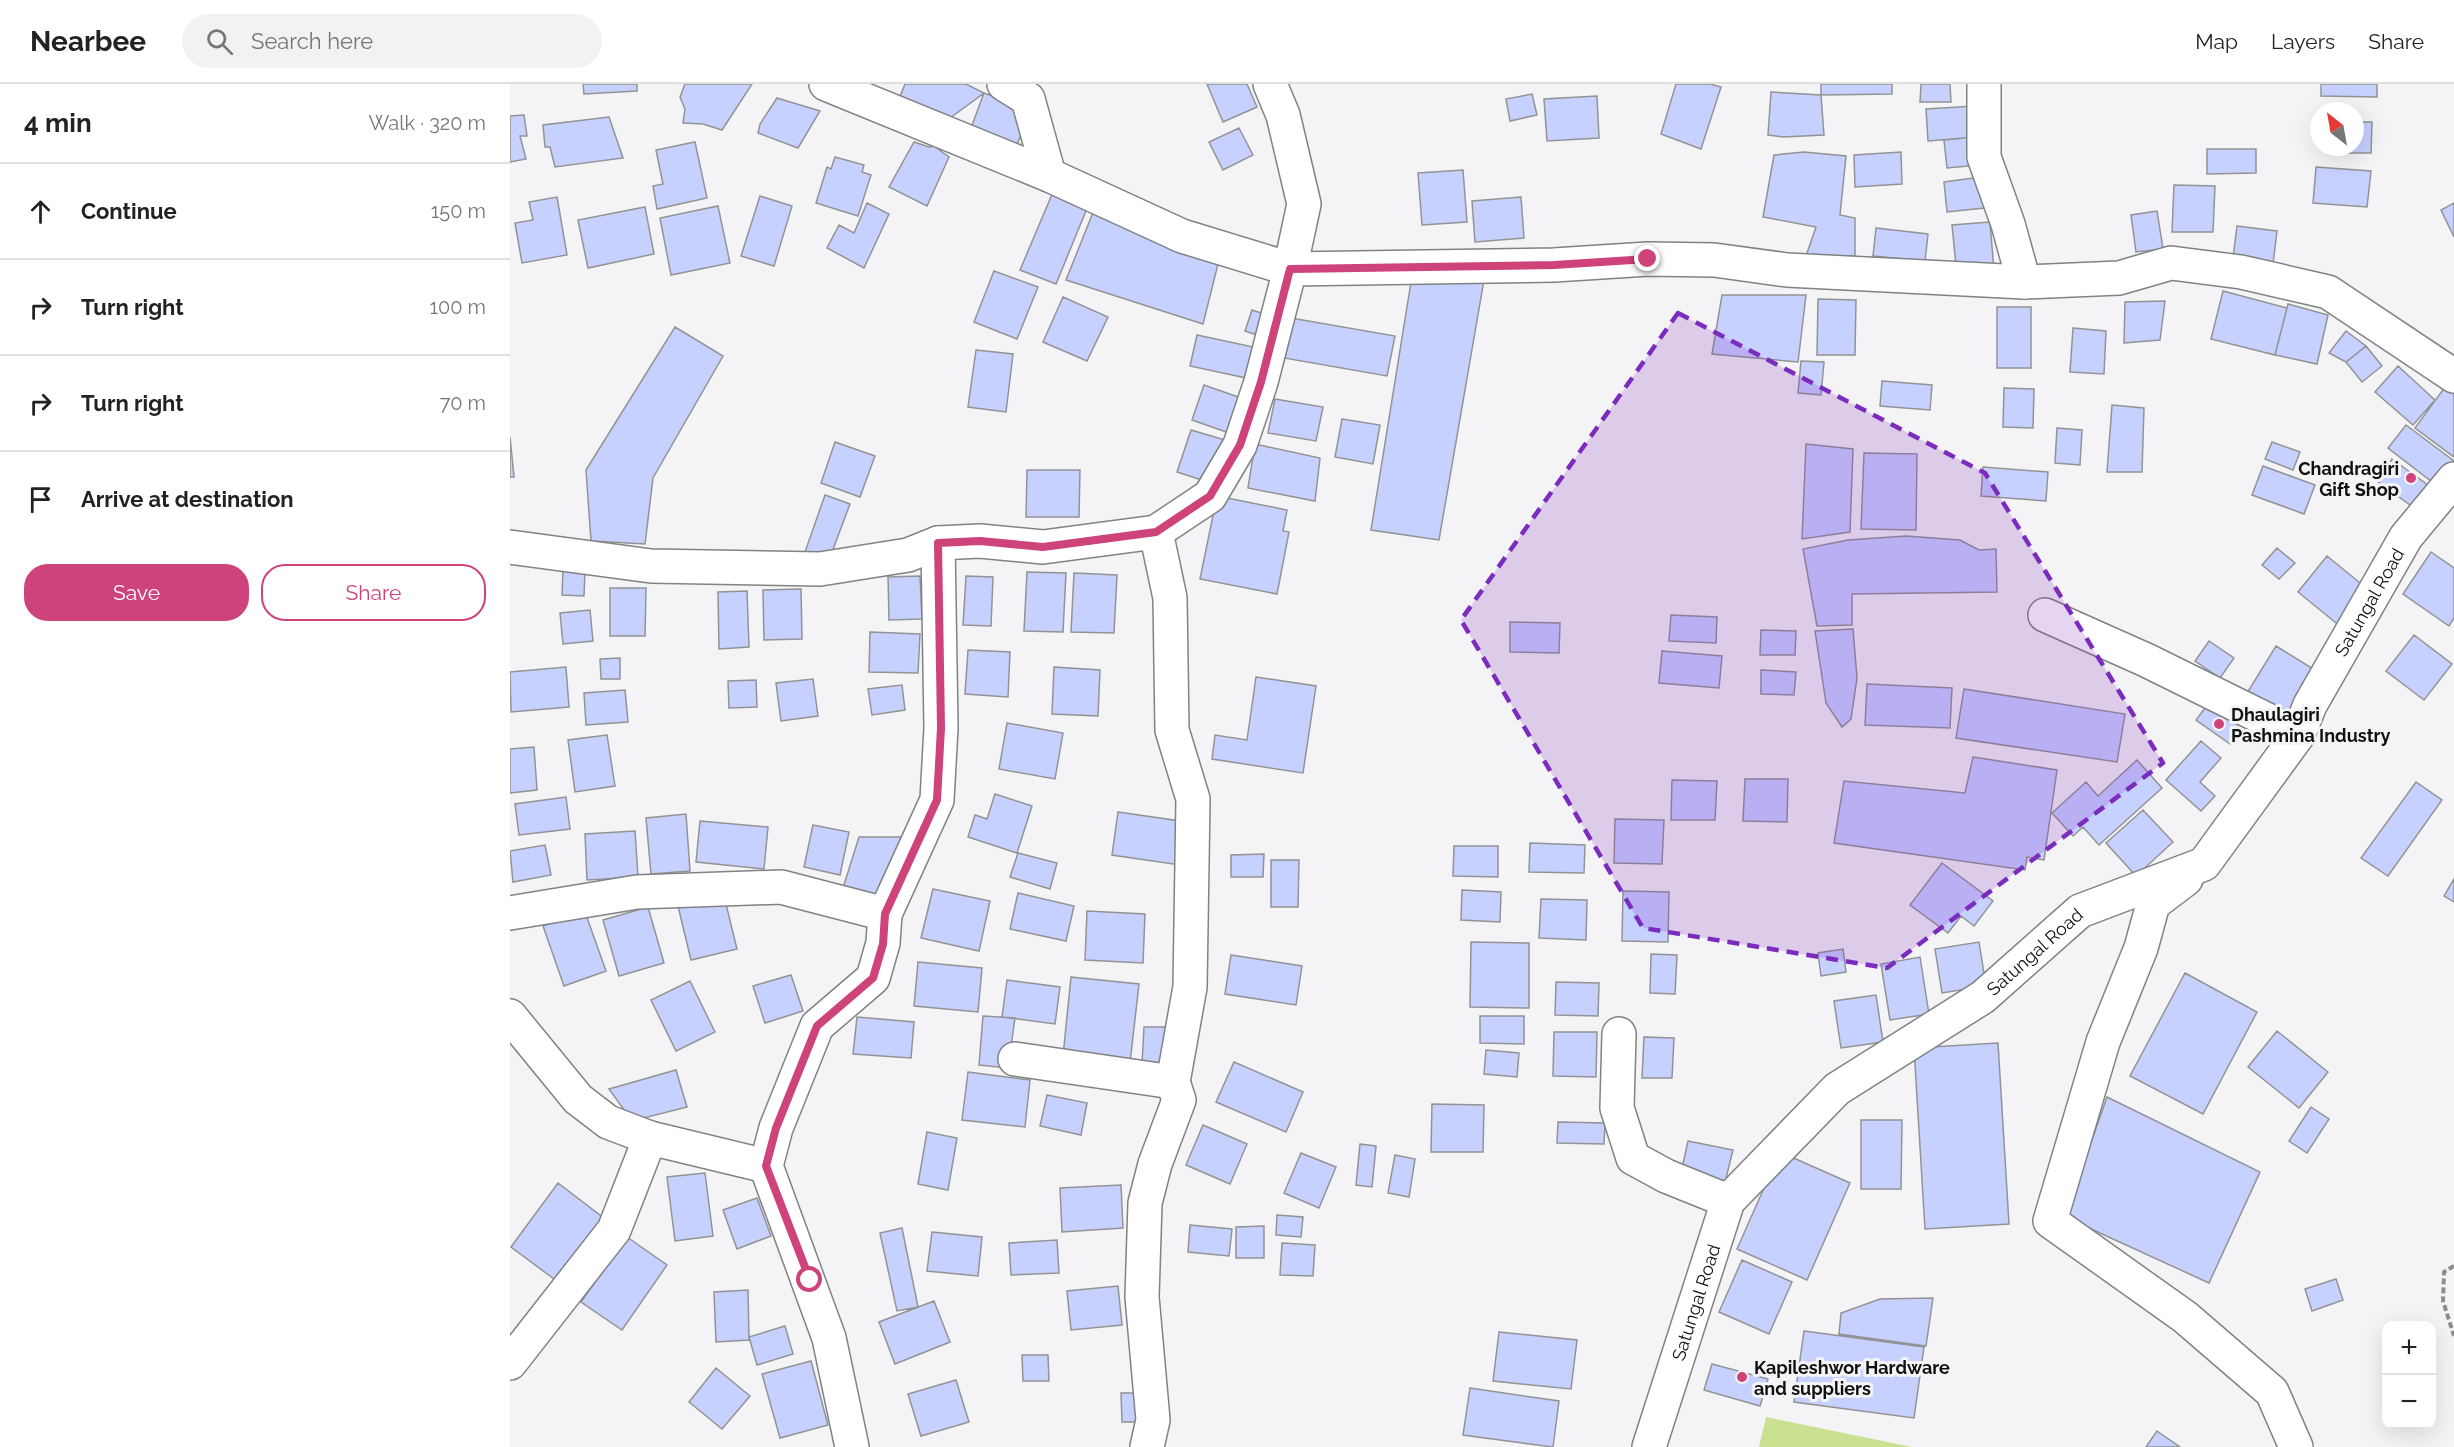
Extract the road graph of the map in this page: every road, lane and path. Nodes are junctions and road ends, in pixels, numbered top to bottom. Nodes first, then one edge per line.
1 (826, 84) edge
2 (1004, 84) edge
3 (1270, 84) edge
4 (1984, 84) edge
5 (1049, 175) junction
6 (1290, 269) junction
7 (2025, 282) junction
8 (2454, 376) edge
9 (2454, 479) edge
10 (1156, 532) junction
11 (938, 543) junction
12 (510, 548) edge
13 (2045, 615) dead end
14 (2298, 735) junction
15 (2204, 864) junction
16 (510, 913) edge
17 (885, 914) junction
18 (510, 1016) edge
19 (1619, 1034) dead end
20 (1015, 1059) dead end
21 (1173, 1082) junction
22 (650, 1137) junction
23 (766, 1166) junction
24 (1728, 1201) junction
25 (2454, 1266) edge
26 (2454, 1336) edge
27 (510, 1363) edge
28 (852, 1447) edge
29 (1147, 1447) edge
30 (1649, 1447) edge
31 (2296, 1447) edge

1 - 5 street
2 - 5 street
3 - 6 street
4 - 7 street
5 - 6 street
6 - 7 street
6 - 10 street
7 - 8 street
9 - 14 street, Satungal Road
10 - 11 street
10 - 21 street
11 - 12 street
11 - 17 street
13 - 14 street
14 - 15 street, Satungal Road
15 - 24 street, Satungal Road
15 - 31 street
16 - 17 street
17 - 23 street
18 - 22 street
19 - 24 street
20 - 21 street
21 - 29 street
22 - 23 street
22 - 27 street
23 - 28 street
24 - 30 street, Satungal Road
25 - 26 path

